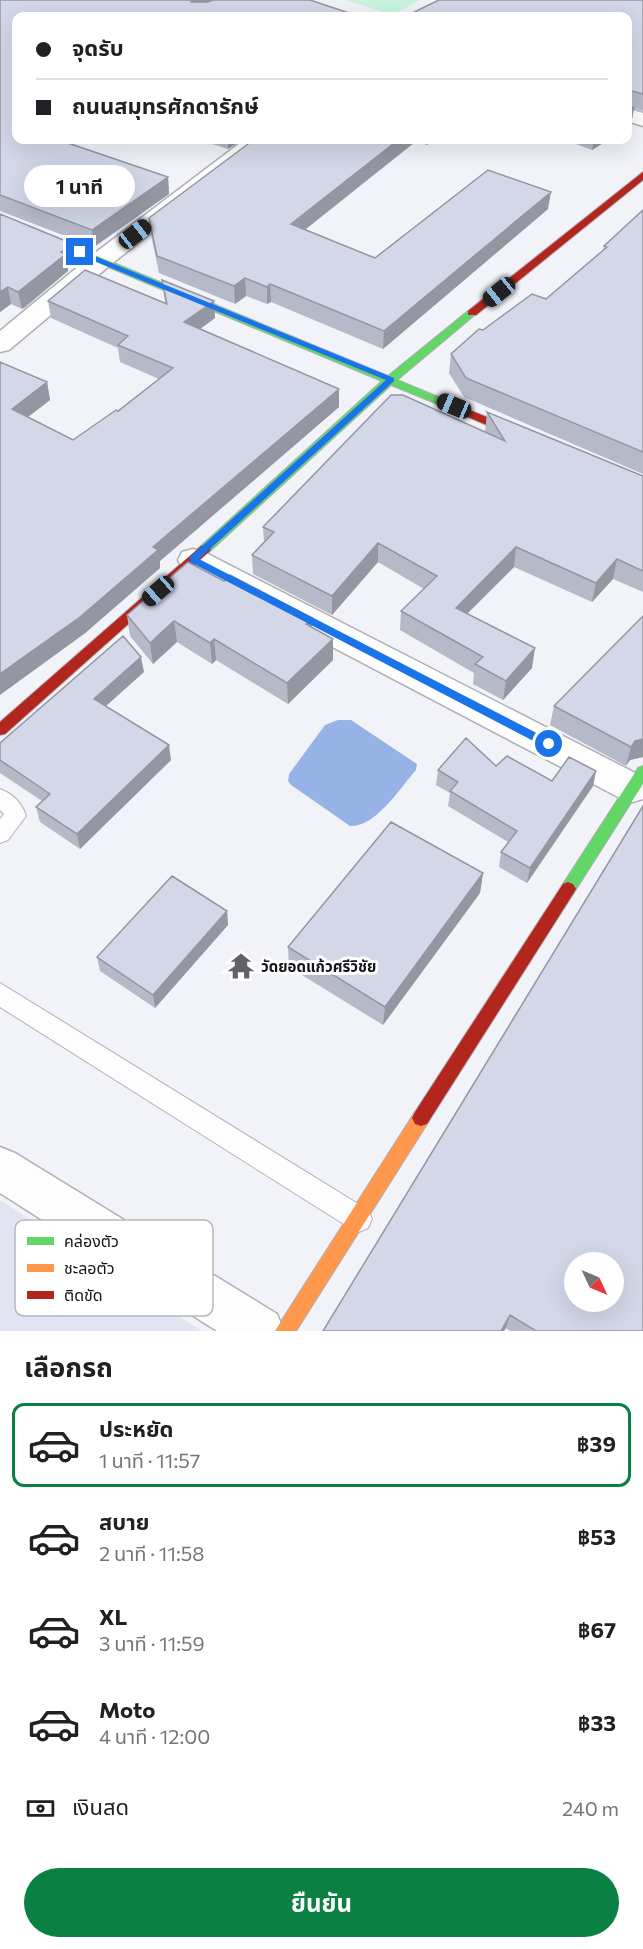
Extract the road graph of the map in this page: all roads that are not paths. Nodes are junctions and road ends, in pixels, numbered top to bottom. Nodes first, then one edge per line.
1 (252, 144) edge
2 (643, 175) edge
3 (0, 219) edge
4 (100, 261) junction
5 (0, 344) edge
6 (391, 380) junction
7 (544, 445) edge
8 (193, 560) junction
9 (0, 730) edge
10 (638, 780) edge
11 (0, 798) edge
12 (0, 834) edge
13 (0, 994) edge
14 (0, 1168) edge
15 (359, 1219) junction
16 (83, 1220) edge
17 (213, 1302) edge
18 (260, 1331) edge
19 (285, 1331) edge

1 - 4 street
2 - 6 street
3 - 4 street
4 - 5 street
4 - 6 street
6 - 7 street
6 - 8 street
8 - 9 street
8 - 10 street
10 - 15 street
11 - 12 lane
13 - 15 lane
14 - 16 street
15 - 19 street
17 - 18 street

